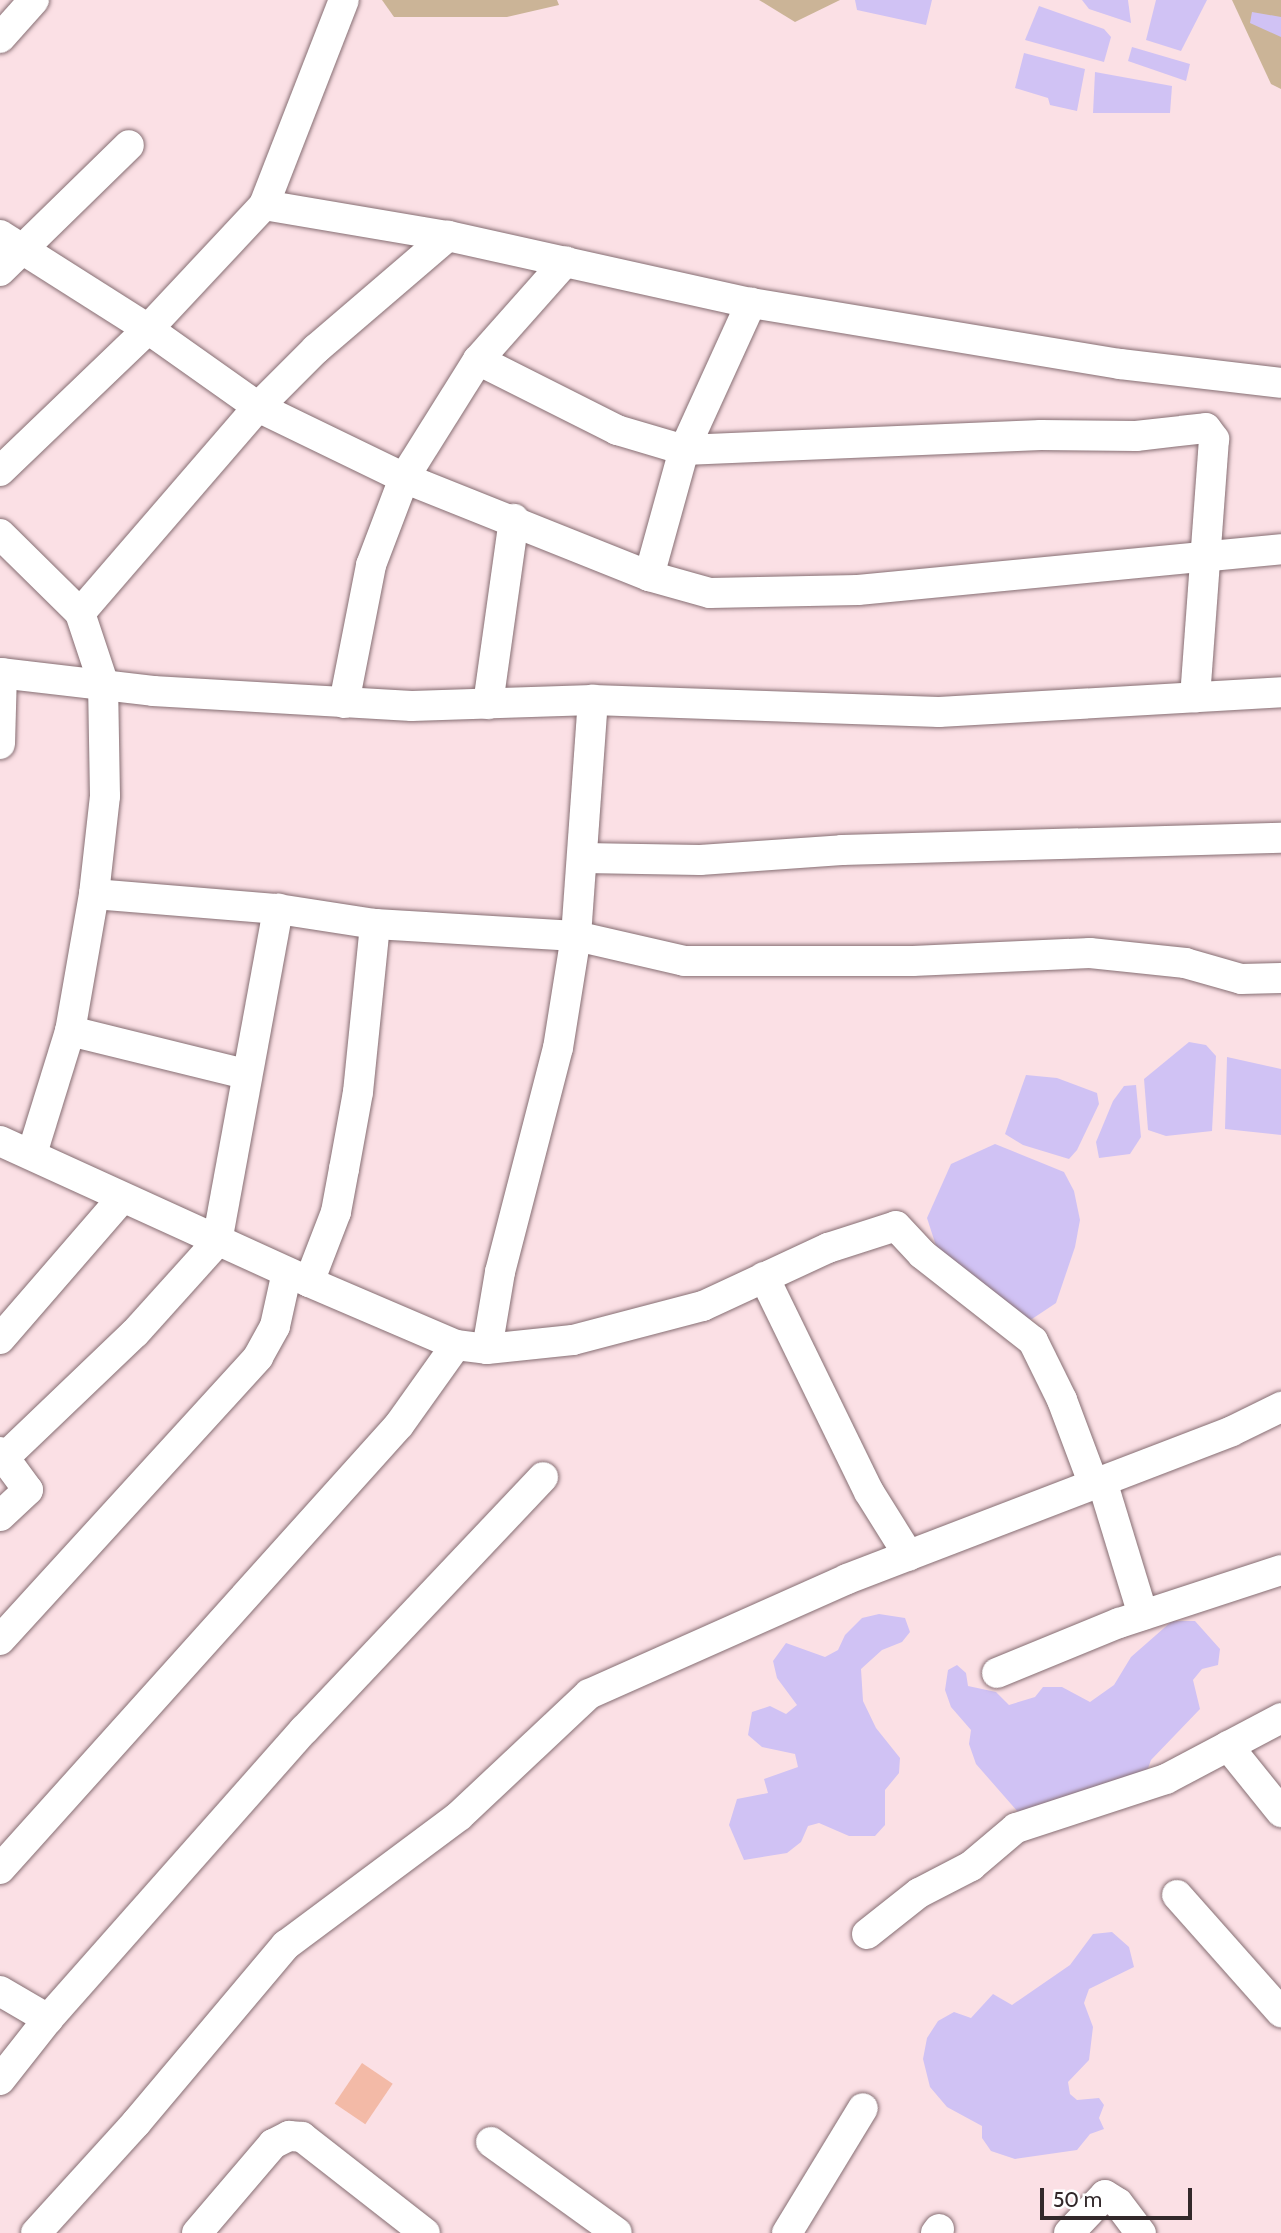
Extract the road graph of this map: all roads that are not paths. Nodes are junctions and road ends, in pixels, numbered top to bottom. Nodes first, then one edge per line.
1 (34, 0) edge
2 (344, 0) edge
3 (0, 38) edge
4 (129, 145) dead end
5 (264, 205) junction
6 (447, 236) junction
7 (10, 243) edge
8 (566, 261) junction
9 (0, 271) edge
10 (751, 303) junction
11 (148, 329) junction
12 (478, 360) junction
13 (1281, 383) edge
14 (258, 407) junction
15 (684, 450) junction
16 (0, 471) edge
17 (404, 478) junction
18 (514, 519) junction
19 (0, 534) edge
20 (1281, 549) edge
21 (1203, 556) junction
22 (649, 576) junction
23 (80, 613) junction
24 (1, 673) edge
25 (103, 682) junction
26 (1281, 692) edge
27 (1195, 697) junction
28 (593, 699) junction
29 (344, 703) junction
30 (488, 704) junction
31 (0, 744) edge
32 (1281, 838) edge
33 (583, 858) junction
34 (94, 894) junction
35 (278, 909) junction
36 (375, 924) junction
37 (576, 936) junction
38 (1281, 978) edge
39 (70, 1031) junction
40 (245, 1074) junction
41 (0, 1140) edge
42 (32, 1154) junction
43 (122, 1198) junction
44 (217, 1242) junction
45 (298, 1277) junction
46 (764, 1277) junction
47 (0, 1339) edge
48 (456, 1345) junction
49 (487, 1349) junction
50 (1281, 1407) edge
51 (2, 1455) edge
52 (543, 1476) dead end
53 (1098, 1483) junction
54 (0, 1516) edge
55 (909, 1556) junction
56 (1281, 1570) edge
57 (1143, 1615) junction
58 (0, 1640) edge
59 (997, 1673) dead end
60 (1281, 1718) edge
61 (1228, 1746) junction
62 (1281, 1812) edge
63 (0, 1870) edge
64 (1177, 1895) dead end
65 (867, 1934) dead end
66 (0, 1991) edge
67 (1281, 2012) edge
68 (48, 2019) junction
69 (0, 2080) edge
70 (863, 2108) dead end
71 (491, 2142) dead end
72 (405, 2228) edge
73 (36, 2233) edge
74 (197, 2233) edge
75 (617, 2233) edge
76 (787, 2233) edge
77 (1069, 2233) edge
78 (1141, 2233) edge

1 - 3 street
2 - 5 street
4 - 7 street
5 - 6 street
5 - 11 street
6 - 8 street
6 - 14 street
7 - 9 street
7 - 11 street
8 - 10 street
8 - 12 street
10 - 13 street
10 - 15 street
11 - 14 street
11 - 16 street
12 - 15 street
12 - 17 street
14 - 17 street
14 - 23 street
15 - 21 street
15 - 22 street
17 - 18 street
17 - 29 street
18 - 22 street
18 - 30 street
19 - 23 street
20 - 21 street
21 - 22 street
21 - 27 street
23 - 25 street
24 - 25 street
24 - 31 street
25 - 29 street
25 - 34 street
26 - 27 street
27 - 28 street
28 - 30 street
28 - 33 street
29 - 30 street
32 - 33 street
33 - 37 street
34 - 35 street
34 - 39 street
35 - 36 street
35 - 40 street
36 - 37 street
36 - 45 street
37 - 38 street
37 - 49 street
39 - 40 street
39 - 42 street
40 - 44 street
41 - 42 street
42 - 43 street
43 - 44 street
43 - 47 street
44 - 45 street
44 - 51 street
45 - 48 street
45 - 58 street
46 - 49 street
46 - 53 street
46 - 55 street
48 - 49 street
48 - 63 street
50 - 53 street
51 - 54 street
52 - 68 street
53 - 55 street
53 - 57 street
55 - 73 street
56 - 57 street
57 - 59 street
60 - 61 street
61 - 62 street
61 - 65 street
64 - 67 street
66 - 68 street
68 - 69 street
70 - 76 street
71 - 75 street
72 - 74 street
77 - 78 street

